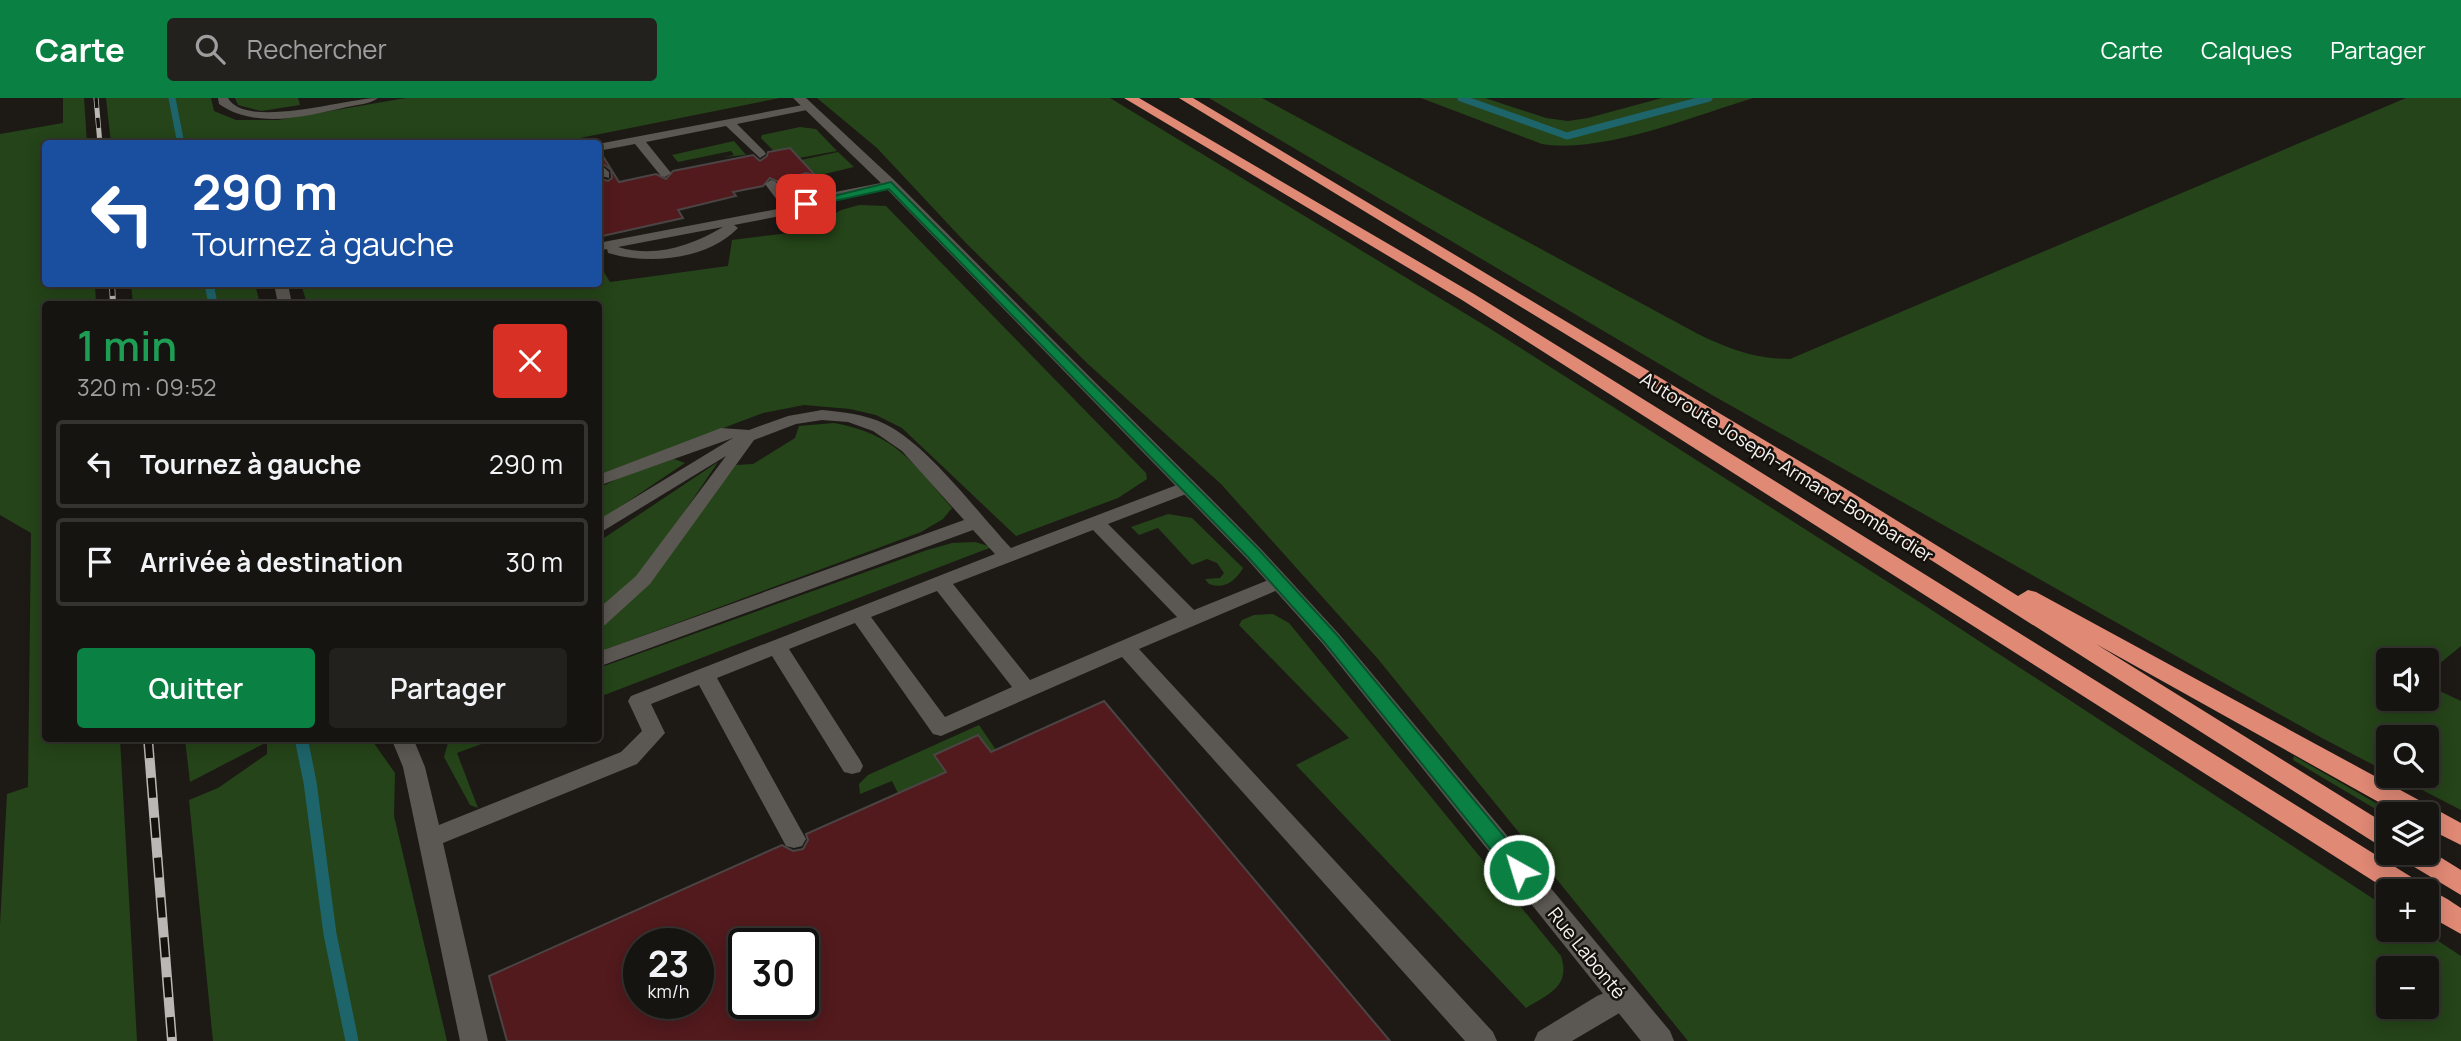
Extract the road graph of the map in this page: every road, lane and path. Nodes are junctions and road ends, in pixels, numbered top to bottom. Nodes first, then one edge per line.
1 (223, 98) edge
2 (373, 98) edge
3 (1130, 98) edge
4 (1185, 98) edge
5 (804, 102) edge
6 (323, 103) edge
7 (728, 122) junction
8 (638, 140) junction
9 (602, 147) edge
10 (760, 154) dead end
11 (665, 173) dead end
12 (806, 180) dead end
13 (771, 184) dead end
14 (891, 186) junction
15 (822, 198) junction
16 (791, 210) junction
17 (740, 220) junction
18 (602, 247) edge
19 (749, 435) junction
20 (602, 479) edge
21 (1188, 487) junction
22 (1839, 493) junction
23 (976, 522) junction
24 (1096, 522) junction
25 (602, 527) edge
26 (1007, 556) junction
27 (941, 582) junction
28 (1280, 582) junction
29 (859, 614) junction
30 (602, 616) edge
31 (1191, 619) junction
32 (777, 647) junction
33 (1125, 648) junction
34 (602, 659) edge
35 (705, 676) junction
36 (1026, 690) junction
37 (404, 742) edge
38 (852, 765) dead end
39 (2401, 802) edge
40 (2439, 823) edge
41 (2376, 831) edge
42 (2461, 835) edge
43 (429, 839) junction
44 (794, 839) dead end
45 (2431, 865) edge
46 (2392, 879) edge
47 (2461, 884) edge
48 (2439, 908) edge
49 (2461, 922) edge
50 (1624, 998) junction
51 (474, 1041) edge
52 (1483, 1041) edge
53 (1548, 1041) edge
54 (1659, 1041) edge

1 - 6 lane
2 - 6 lane
3 - 46 highway, Autoroute Joseph-Armand-Bombardier
4 - 22 highway, Autoroute Joseph-Armand-Bombardier
5 - 7 lane
5 - 14 street, Rue Labonté
7 - 8 lane
7 - 10 lane
8 - 9 lane
8 - 11 lane
12 - 15 lane
13 - 16 lane
14 - 15 lane
14 - 21 street, Rue Labonté
15 - 16 lane
16 - 17 lane
17 - 18 lane
17 - 18 lane
19 - 20 lane
19 - 23 lane
19 - 25 lane
19 - 30 lane
21 - 24 lane
21 - 28 street, Rue Labonté
22 - 39 highway
22 - 41 highway
23 - 26 lane
23 - 34 lane
24 - 26 lane
24 - 31 lane
26 - 27 lane
27 - 29 lane
27 - 36 lane
28 - 31 lane
28 - 50 street, Rue Labonté
29 - 32 lane
29 - 36 lane
31 - 33 lane
32 - 35 lane
32 - 38 lane
33 - 36 lane
33 - 52 lane
35 - 43 lane
35 - 44 lane
37 - 43 lane
40 - 42 highway
43 - 51 lane
45 - 47 highway
48 - 49 highway
50 - 53 lane
50 - 54 street, Rue Labonté

